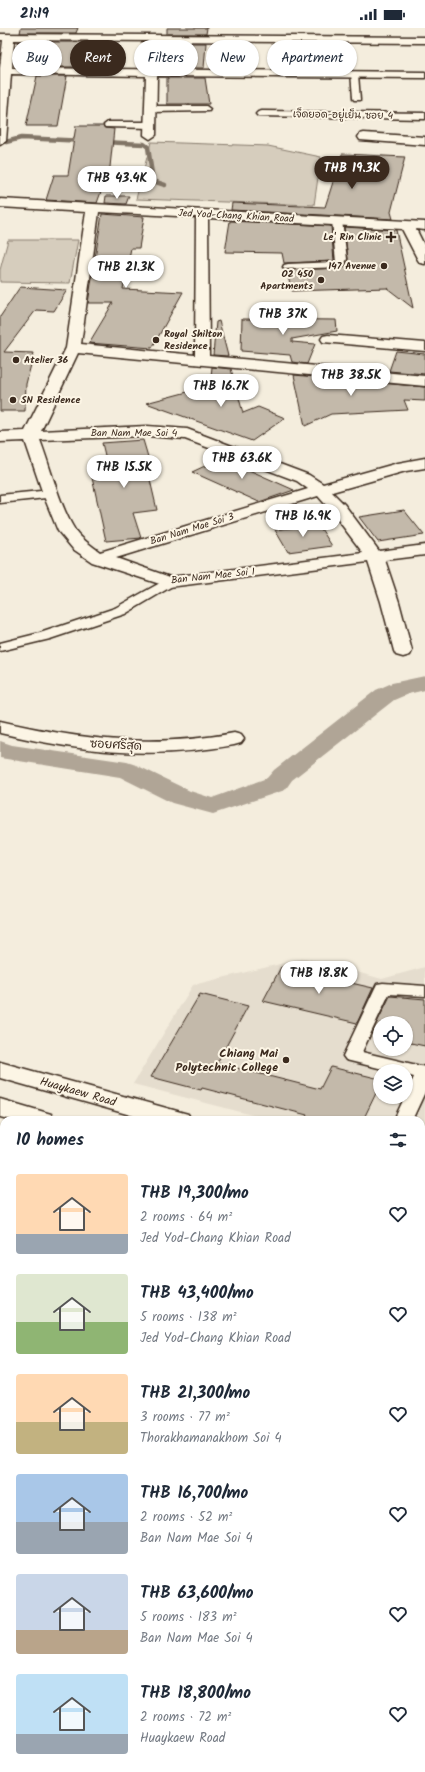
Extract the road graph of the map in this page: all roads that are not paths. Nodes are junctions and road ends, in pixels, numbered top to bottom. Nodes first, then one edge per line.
1 (140, 33) edge
2 (5, 37) edge
3 (425, 40) edge
4 (3, 71) edge
5 (134, 72) edge
6 (198, 72) edge
7 (267, 73) edge
8 (357, 74) edge
9 (423, 75) dead end
10 (152, 76) edge
11 (354, 76) edge
12 (357, 98) dead end
13 (151, 109) junction
14 (206, 109) dead end
15 (262, 114) dead end
16 (425, 116) edge
17 (108, 125) dead end
18 (150, 130) joint
19 (364, 137) dead end
20 (0, 141) edge
21 (425, 141) edge
22 (0, 203) edge
23 (93, 208) junction
24 (202, 214) junction
25 (337, 221) junction
26 (407, 225) junction
27 (425, 226) edge
28 (425, 260) edge
29 (288, 267) dead end
30 (329, 323) dead end
31 (425, 347) edge
32 (73, 348) junction
33 (326, 356) junction
34 (202, 361) junction
35 (425, 381) edge
36 (31, 436) junction
37 (0, 437) edge
38 (425, 463) edge
39 (321, 490) junction
40 (51, 494) junction
41 (0, 499) edge
42 (425, 550) edge
43 (375, 557) junction
44 (98, 558) junction
45 (169, 582) junction
46 (0, 647) edge
47 (403, 651) dead end
48 (0, 727) edge
49 (234, 739) dead end
50 (425, 991) edge
51 (0, 1070) edge
52 (424, 1073) edge
53 (0, 1108) edge
54 (28, 1116) edge
55 (165, 1116) edge
56 (405, 1116) edge

1 - 2 street
1 - 3 street
2 - 4 street
4 - 5 street
4 - 20 street
6 - 7 street
8 - 9 street
10 - 13 street
11 - 12 lane
13 - 14 lane
13 - 18 street
15 - 16 street, เจ็ดยอด-อยู่เย็น ซอย 4
17 - 18 lane
19 - 21 street
22 - 23 street, Jed Yod-Chang Khian Road
23 - 24 street, Jed Yod-Chang Khian Road
23 - 32 street
24 - 25 street, Jed Yod-Chang Khian Road
24 - 34 street
25 - 26 street, Jed Yod-Chang Khian Road
25 - 29 lane
26 - 27 street, Jed Yod-Chang Khian Road
26 - 28 street
30 - 33 street
31 - 33 street
32 - 34 street
32 - 36 street
33 - 34 street
33 - 35 street
36 - 37 street, Ban Nam Mae Soi 4
36 - 39 street, Ban Nam Mae Soi 4
36 - 40 street, Ban Nam Mae Soi 1
38 - 39 street, Ban Nam Mae Soi 3
39 - 43 street, Ban Nam Mae Soi 4
39 - 44 street, Ban Nam Mae Soi 3
40 - 41 lane
40 - 44 street, Ban Nam Mae Soi 1
42 - 43 street, Ban Nam Mae Soi 1
43 - 45 street, Ban Nam Mae Soi 1
43 - 47 street, Ban Nam Mae Soi 4
44 - 45 street, Ban Nam Mae Soi 1
45 - 46 lane
48 - 49 street, ซอยศรีสุด
50 - 52 lane
51 - 55 street, Huaykaew Road
52 - 56 lane
53 - 54 street

